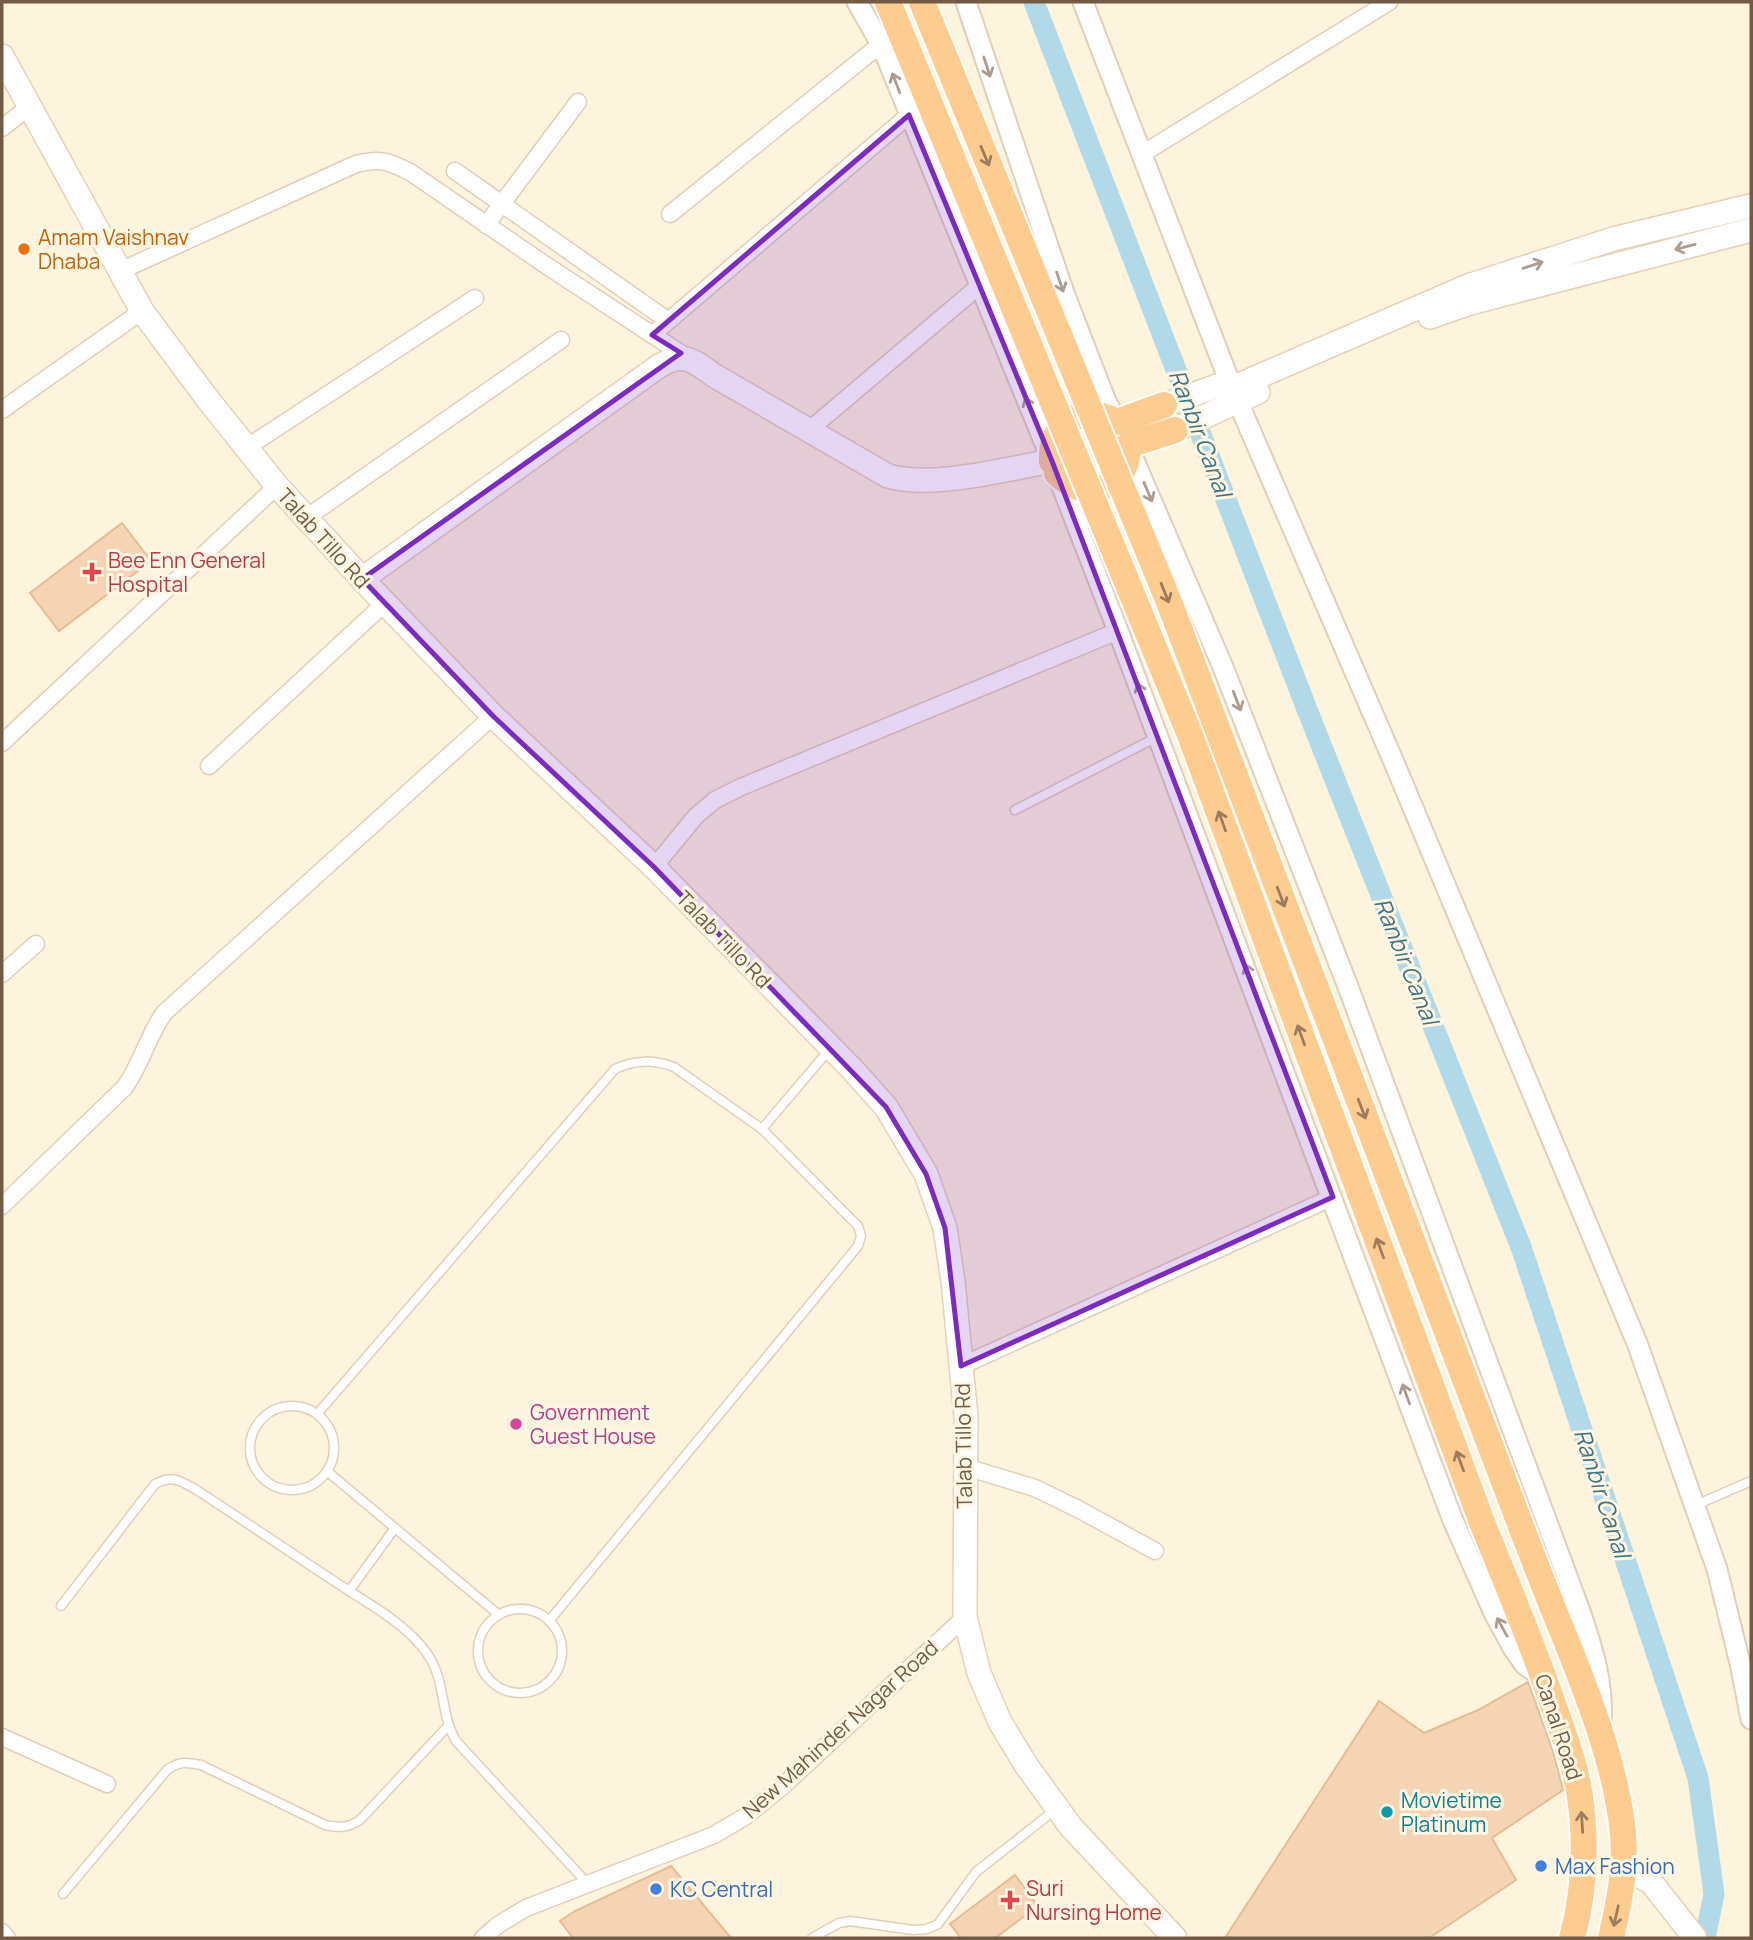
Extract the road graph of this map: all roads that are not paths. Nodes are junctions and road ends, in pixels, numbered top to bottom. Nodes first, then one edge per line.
1 (857, 2) edge
2 (888, 2) edge
3 (922, 2) edge
4 (966, 2) edge
5 (1083, 2) edge
6 (1390, 2) edge
7 (881, 44) junction
8 (2, 56) edge
9 (578, 102) dead end
10 (30, 106) junction
11 (909, 116) junction
12 (2, 128) edge
13 (1142, 154) junction
14 (455, 171) dead end
15 (501, 202) junction
16 (1751, 206) edge
17 (670, 214) dead end
18 (486, 225) junction
19 (538, 228) junction
20 (1751, 230) edge
21 (561, 245) junction
22 (524, 250) junction
23 (547, 266) junction
24 (120, 271) junction
25 (979, 286) junction
26 (475, 298) dead end
27 (142, 311) junction
28 (667, 320) junction
29 (652, 335) junction
30 (561, 340) dead end
31 (688, 358) junction
32 (1229, 395) junction
33 (1164, 405) joint
34 (2, 410) edge
35 (1175, 430) joint
36 (808, 431) junction
37 (1122, 434) junction
38 (246, 448) junction
39 (1054, 467) junction
40 (277, 486) junction
41 (306, 518) junction
42 (362, 579) junction
43 (385, 603) junction
44 (1118, 631) junction
45 (493, 716) junction
46 (1157, 737) junction
47 (2, 743) edge
48 (209, 766) dead end
49 (1015, 810) dead end
50 (654, 867) junction
51 (36, 944) dead end
52 (2, 974) edge
53 (831, 1048) junction
54 (762, 1129) junction
55 (1333, 1197) junction
56 (2, 1206) edge
57 (961, 1366) junction
58 (318, 1413) junction
59 (966, 1467) junction
60 (328, 1472) junction
61 (1751, 1481) edge
62 (1696, 1505) junction
63 (395, 1528) junction
64 (1155, 1551) dead end
65 (349, 1591) junction
66 (61, 1606) dead end
67 (499, 1615) junction
68 (965, 1617) junction
69 (549, 1621) junction
70 (1746, 1662) edge
71 (1544, 1678) junction
72 (1751, 1719) edge
73 (447, 1727) junction
74 (1601, 1729) junction
75 (2, 1737) edge
76 (107, 1784) dead end
77 (1057, 1809) junction
78 (1623, 1867) junction
79 (588, 1884) junction
80 (63, 1894) dead end
81 (2, 1932) edge
82 (8, 1938) edge
83 (483, 1938) edge
84 (812, 1938) edge
85 (1175, 1938) edge
86 (1572, 1938) edge
87 (1611, 1938) edge
88 (1695, 1938) edge

1 - 7 street
71 -> 2 highway, Canal Road, bridge
3 -> 74 highway, Canal Road, bridge
4 -> 37 street
5 - 13 street
6 - 13 street
11 -> 7 street
7 - 17 street
8 - 10 main road, Talab Tillo Rd
9 - 15 street
10 - 12 street
10 - 24 main road, Talab Tillo Rd
11 - 25 street
11 - 28 street
13 - 32 street
14 - 15 street
15 - 18 street
15 - 19 street
32 -> 16 main road
18 - 22 street
18 - 24 street
19 - 21 street
19 - 22 street
20 -> 32 main road
21 - 23 street
21 - 28 street
22 - 23 street
23 - 29 street
24 - 27 main road, Talab Tillo Rd
25 - 36 street
39 -> 25 street
26 - 38 street
27 - 34 street
27 - 38 main road, Talab Tillo Rd
28 - 29 street
29 - 31 street
30 - 41 street
31 - 36 main road
31 - 42 main road
32 - 33 main road
32 - 35 main road
32 - 62 street
33 - 37 highway
35 - 37 highway
36 - 39 main road
37 - 39 highway
37 - 39 highway
37 -> 74 street
38 - 40 main road, Talab Tillo Rd
39 - 44 street
40 - 41 main road, Talab Tillo Rd
40 - 47 street
41 - 42 main road, Talab Tillo Rd
42 - 43 main road, Talab Tillo Rd
43 - 45 main road, Talab Tillo Rd
43 - 48 street
46 -> 44 street
44 - 50 street
45 - 50 main road, Talab Tillo Rd
45 - 56 street
46 - 49 lane
55 -> 46 street
50 - 53 main road, Talab Tillo Rd
51 - 52 street
53 - 54 lane
53 - 57 main road, Talab Tillo Rd
54 - 58 lane
54 - 69 lane
55 - 57 street
71 -> 55 street
57 - 59 main road, Talab Tillo Rd
58 - 60 lane
58 - 60 lane
59 - 64 street
59 - 68 main road, Talab Tillo Rd
60 - 63 lane
61 - 62 lane
62 - 70 street
63 - 65 lane
63 - 67 lane
65 - 66 lane
65 - 73 lane
67 - 69 lane
67 - 69 lane
68 - 77 main road, Talab Tillo Rd
68 - 79 street, New Mahinder Nagar Road
70 - 72 street
86 -> 71 highway, Canal Road
73 - 79 lane
73 - 80 lane
74 - 78 highway, Canal Road
75 - 76 street
77 - 84 lane
77 - 85 main road, Talab Tillo Rd
78 -> 87 highway, Canal Road
78 - 88 main road
79 - 83 street, New Mahinder Nagar Road
81 - 82 street

